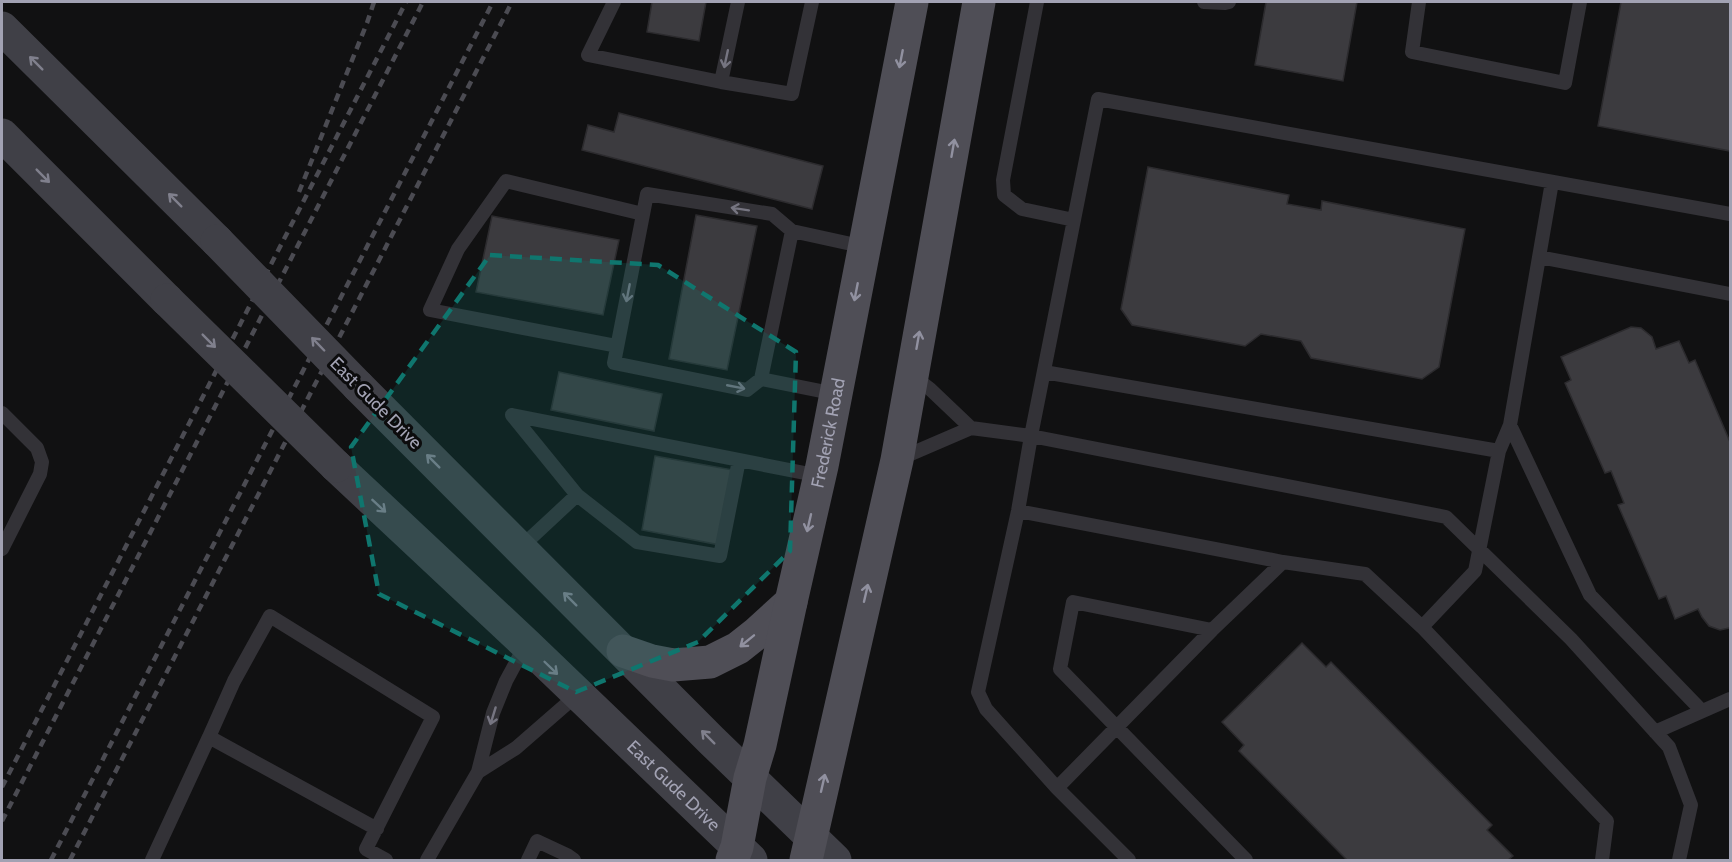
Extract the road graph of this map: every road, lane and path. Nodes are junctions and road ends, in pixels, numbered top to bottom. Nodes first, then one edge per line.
1 (614, 2) edge
2 (738, 2) edge
3 (812, 2) edge
4 (912, 2) edge
5 (979, 2) edge
6 (1037, 2) edge
7 (1203, 2) edge
8 (1229, 2) edge
9 (1419, 2) edge
10 (1580, 2) edge
11 (2, 28) edge
12 (721, 82) junction
13 (2, 135) edge
14 (1552, 182) junction
15 (643, 214) junction
16 (1731, 214) edge
17 (1074, 220) junction
18 (792, 231) junction
19 (865, 247) junction
20 (1539, 257) junction
21 (1731, 294) edge
22 (617, 346) junction
23 (1044, 372) junction
24 (912, 375) junction
25 (761, 379) junction
26 (836, 394) junction
27 (2, 412) edge
28 (1510, 425) junction
29 (971, 428) junction
30 (1031, 436) junction
31 (1499, 451) junction
32 (739, 460) junction
33 (897, 460) junction
34 (820, 476) junction
35 (577, 495) junction
36 (1018, 511) junction
37 (1479, 547) junction
38 (520, 548) junction
39 (2, 549) edge
40 (1283, 562) junction
41 (790, 602) junction
42 (1422, 627) junction
43 (1212, 630) junction
44 (526, 644) junction
45 (623, 651) junction
46 (578, 694) junction
47 (1731, 699) edge
48 (1702, 711) junction
49 (1116, 728) junction
50 (1655, 732) junction
51 (209, 737) junction
52 (478, 772) junction
53 (750, 778) junction
54 (1057, 788) junction
55 (376, 829) junction
56 (808, 848) edge
57 (740, 856) edge
58 (152, 861) edge
59 (386, 861) edge
60 (427, 861) edge
61 (528, 861) edge
62 (574, 861) edge
63 (835, 861) edge
64 (1129, 861) edge
65 (1246, 861) edge
66 (1602, 861) edge
67 (1679, 861) edge

1 - 12 lane
2 -> 12 lane
3 - 12 lane
4 -> 19 main road, Frederick Road
24 -> 5 main road
6 - 17 lane
7 - 8 lane
9 - 10 lane
38 -> 11 main road, East Gude Drive, bridge
13 -> 44 main road, East Gude Drive, bridge
14 - 16 lane
14 - 17 lane
14 - 20 lane
18 -> 15 lane
15 -> 22 lane
15 - 22 lane
17 - 23 lane
18 - 19 lane
18 - 25 lane
19 -> 26 main road, Frederick Road
20 - 21 lane
20 - 28 lane
22 -> 25 lane
23 - 30 lane
23 - 31 lane
24 - 29 lane
24 - 33 main road
25 - 26 lane
26 - 34 main road, Frederick Road
27 - 39 lane
28 - 31 lane
28 - 48 lane
29 - 30 lane
29 - 33 lane
30 - 36 lane
30 - 37 lane
31 - 37 lane
32 - 34 lane
32 - 35 lane
32 - 35 lane
56 -> 33 main road
34 -> 41 main road, Frederick Road
35 - 38 lane
36 - 40 lane
36 - 54 lane
37 - 42 lane
37 - 50 lane
45 -> 38 main road, East Gude Drive
40 - 42 lane
40 - 43 lane
41 -> 45 main road
41 - 53 main road, Frederick Road
42 - 66 lane
43 - 49 lane
43 - 49 lane
44 -> 46 main road, East Gude Drive
44 -> 52 lane
53 -> 45 main road, East Gude Drive
46 - 52 lane
46 - 57 main road, East Gude Drive
47 - 48 lane
48 - 50 lane
49 - 54 lane
49 - 65 lane
50 - 67 lane
51 - 55 lane
51 - 55 lane
51 - 58 lane
52 - 60 lane
53 - 56 main road, East Gude Drive
53 - 57 main road, Frederick Road
54 - 64 lane
55 - 59 lane
56 - 63 main road, East Gude Drive
61 - 62 lane

